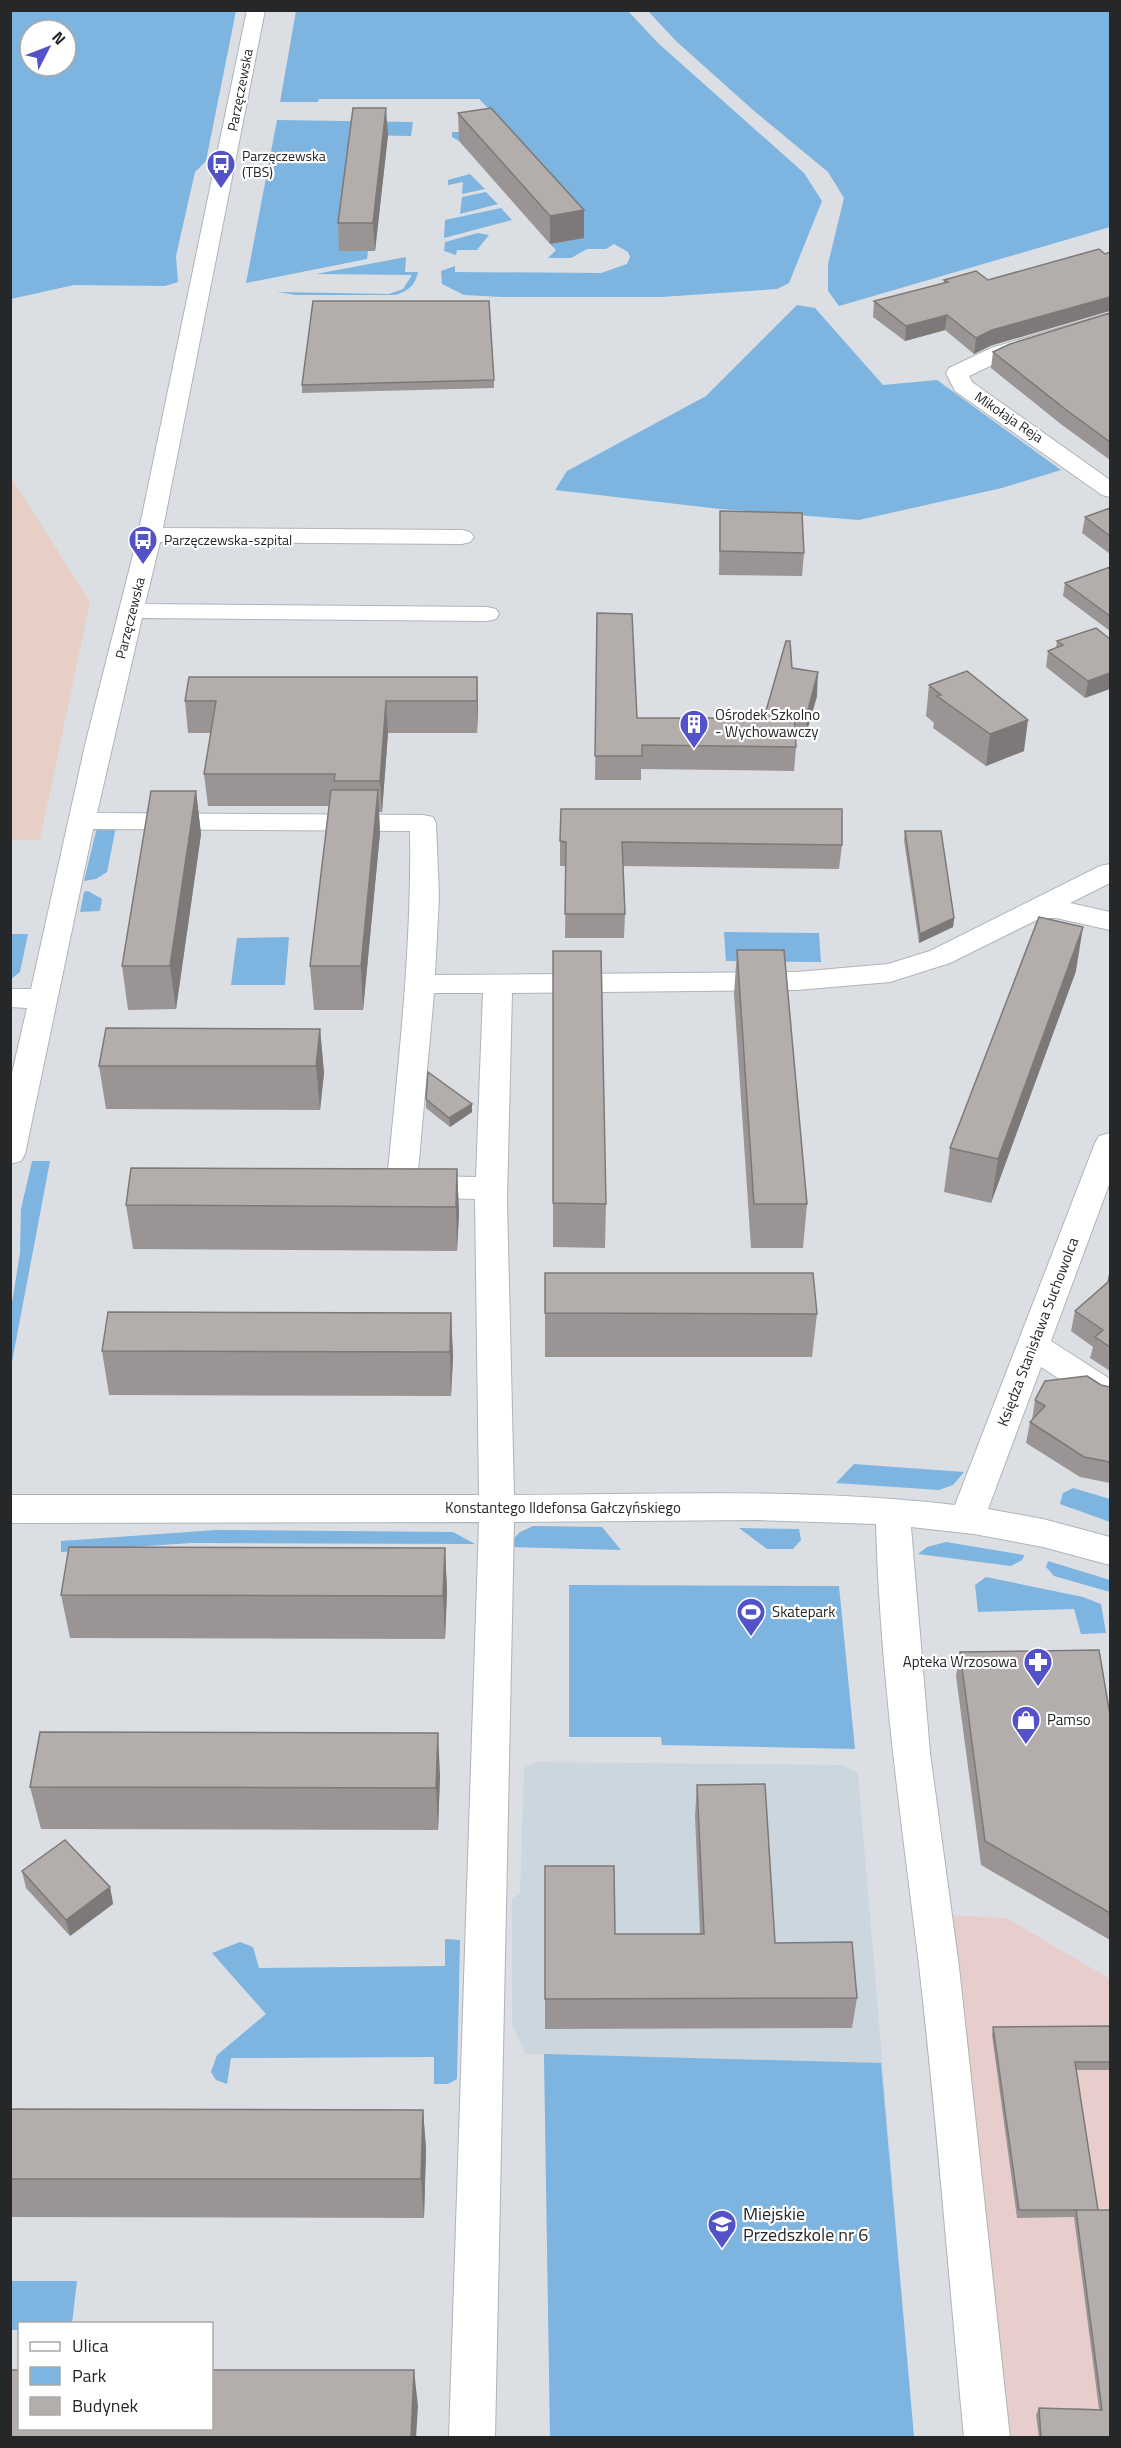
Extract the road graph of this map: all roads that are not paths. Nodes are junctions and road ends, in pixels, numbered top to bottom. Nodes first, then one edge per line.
1 (256, 10) edge
2 (1110, 319) edge
3 (1110, 490) edge
4 (150, 535) junction
5 (462, 537) dead end
6 (133, 611) junction
7 (488, 614) dead end
8 (82, 821) junction
9 (1110, 872) edge
10 (1035, 909) junction
11 (1110, 921) edge
12 (420, 984) junction
13 (498, 984) junction
14 (10, 998) edge
15 (45, 999) junction
16 (1110, 1143) edge
17 (10, 1154) edge
18 (491, 1188) junction
19 (1032, 1345) junction
20 (1110, 1395) edge
21 (10, 1509) edge
22 (497, 1509) junction
23 (893, 1513) junction
24 (966, 1521) junction
25 (1110, 1551) edge
26 (472, 2438) edge
27 (987, 2438) edge

1 - 4 street, Parzęczewska
2 - 3 street, Mikołaja Reja
4 - 5 street
4 - 6 street, Parzęczewska
6 - 7 street
6 - 8 street, Parzęczewska
8 - 12 street
8 - 15 street, Parzęczewska
9 - 10 street
10 - 11 street
10 - 13 street
12 - 13 street
12 - 18 street
13 - 18 street
14 - 15 street
15 - 17 street, Parzęczewska
16 - 19 street, Księdza Stanisława Suchowolca
18 - 22 street
19 - 20 street
19 - 24 street, Księdza Stanisława Suchowolca
21 - 22 street, Konstantego Ildefonsa Gałczyńskiego
22 - 23 street, Konstantego Ildefonsa Gałczyńskiego
22 - 26 street
23 - 24 street, Konstantego Ildefonsa Gałczyńskiego
23 - 27 street
24 - 25 street, Konstantego Ildefonsa Gałczyńskiego

